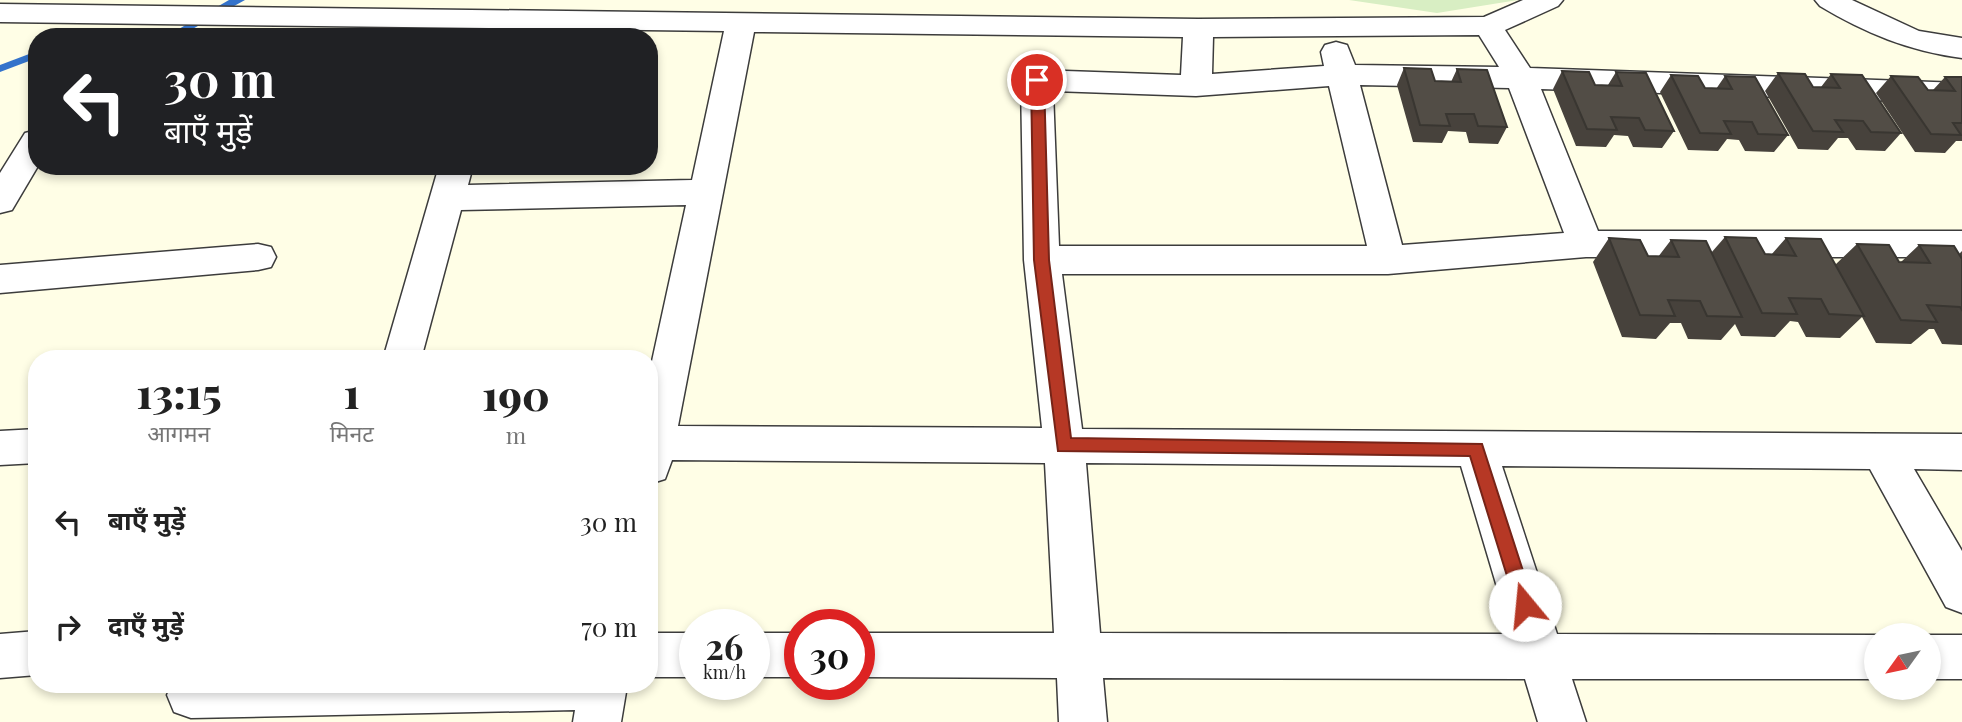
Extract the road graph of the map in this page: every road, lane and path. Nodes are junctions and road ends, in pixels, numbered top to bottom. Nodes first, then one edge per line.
1 (1548, 0) edge
2 (1830, 0) edge
3 (921, 12) edge
4 (0, 13) edge
5 (105, 20) edge
6 (741, 22) junction
7 (1035, 26) junction
8 (1488, 26) junction
9 (1327, 27) junction
10 (495, 28) edge
11 (1198, 28) junction
12 (1962, 48) edge
13 (1343, 75) junction
14 (1521, 78) junction
15 (1037, 80) junction
16 (1196, 86) junction
17 (1962, 93) edge
18 (28, 141) edge
19 (0, 143) edge
20 (28, 156) edge
21 (452, 182) edge
22 (706, 192) junction
23 (0, 201) edge
24 (1586, 244) junction
25 (1962, 244) edge
26 (258, 257) dead end
27 (1042, 260) junction
28 (1388, 261) junction
29 (0, 279) edge
30 (405, 350) edge
31 (658, 414) edge
32 (658, 432) edge
33 (28, 446) edge
34 (1064, 446) junction
35 (0, 448) edge
36 (1476, 449) junction
37 (1881, 451) junction
38 (1962, 452) edge
39 (1962, 592) edge
40 (28, 654) edge
41 (658, 655) edge
42 (679, 655) edge
43 (875, 655) edge
44 (0, 656) edge
45 (1078, 656) junction
46 (1541, 657) junction
47 (1864, 657) edge
48 (1941, 657) edge
49 (1962, 657) edge
50 (191, 695) dead end
51 (602, 697) edge
52 (1083, 722) edge
53 (1562, 722) edge

1 - 8 street
2 - 12 street
3 - 6 street
3 - 7 street
4 - 5 street
5 - 10 street
6 - 10 street
6 - 22 street
7 - 11 street
7 - 15 street
8 - 9 street
8 - 14 street
9 - 11 street
9 - 13 street
11 - 16 street
13 - 14 street
13 - 16 street
13 - 28 street
14 - 17 street
14 - 24 street
15 - 16 street
15 - 27 street
18 - 19 street
20 - 23 street
21 - 22 street
21 - 30 street
22 - 31 street
24 - 25 street
24 - 28 street
26 - 29 street
27 - 28 street
27 - 34 street
32 - 34 street
33 - 35 street
34 - 36 street
34 - 45 street
36 - 37 street
36 - 46 street
37 - 38 street
37 - 39 street
40 - 44 street
41 - 42 street
43 - 45 street
45 - 46 street
45 - 52 street
46 - 47 street
46 - 53 street
48 - 49 street
50 - 51 street

